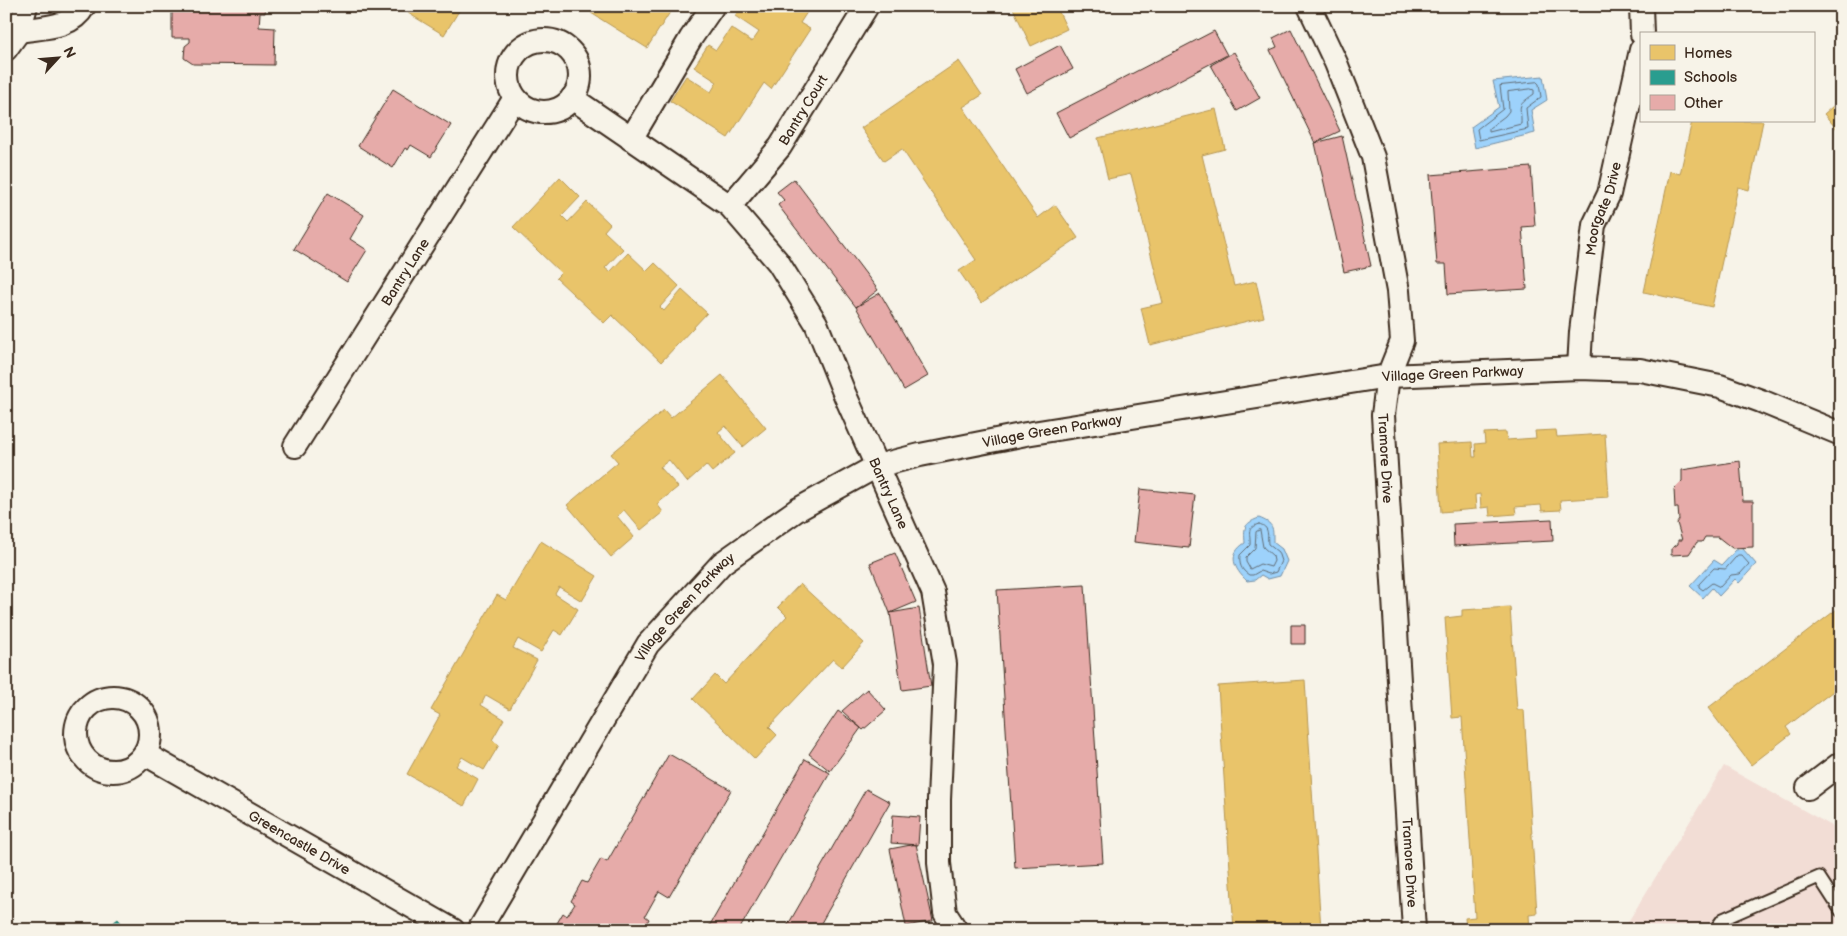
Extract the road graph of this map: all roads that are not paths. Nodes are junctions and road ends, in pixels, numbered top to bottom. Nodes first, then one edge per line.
1 (26, 6) edge
2 (84, 6) edge
3 (713, 6) edge
4 (867, 6) edge
5 (1309, 6) edge
6 (1642, 6) edge
7 (1642, 32) edge
8 (13, 40) edge
9 (1640, 54) edge
10 (515, 98) junction
11 (572, 98) junction
12 (631, 139) junction
13 (730, 206) junction
14 (1579, 368) junction
15 (1388, 376) junction
16 (1840, 433) edge
17 (295, 446) dead end
18 (877, 466) junction
19 (145, 754) dead end
20 (1841, 763) edge
21 (1808, 788) dead end
22 (1841, 911) edge
23 (453, 930) edge
24 (479, 930) edge
25 (956, 930) edge
26 (1414, 930) edge
27 (1715, 930) edge

1 - 8 street
2 - 8 street
3 - 12 street
4 - 13 street, Bantry Court
5 - 15 street, Tramore Drive
6 - 7 street
9 - 14 street, Moorgate Drive
10 - 11 street
10 - 11 street
10 - 17 street, Bantry Lane
11 - 12 street, Bantry Lane
12 - 13 street, Bantry Lane
13 - 18 street, Bantry Lane
14 - 15 street, Village Green Parkway
14 - 16 street, Village Green Parkway
15 - 18 street, Village Green Parkway
15 - 26 street, Tramore Drive
18 - 24 street, Village Green Parkway
18 - 25 street, Bantry Lane
19 - 23 street, Greencastle Drive
20 - 21 street
22 - 27 lane

